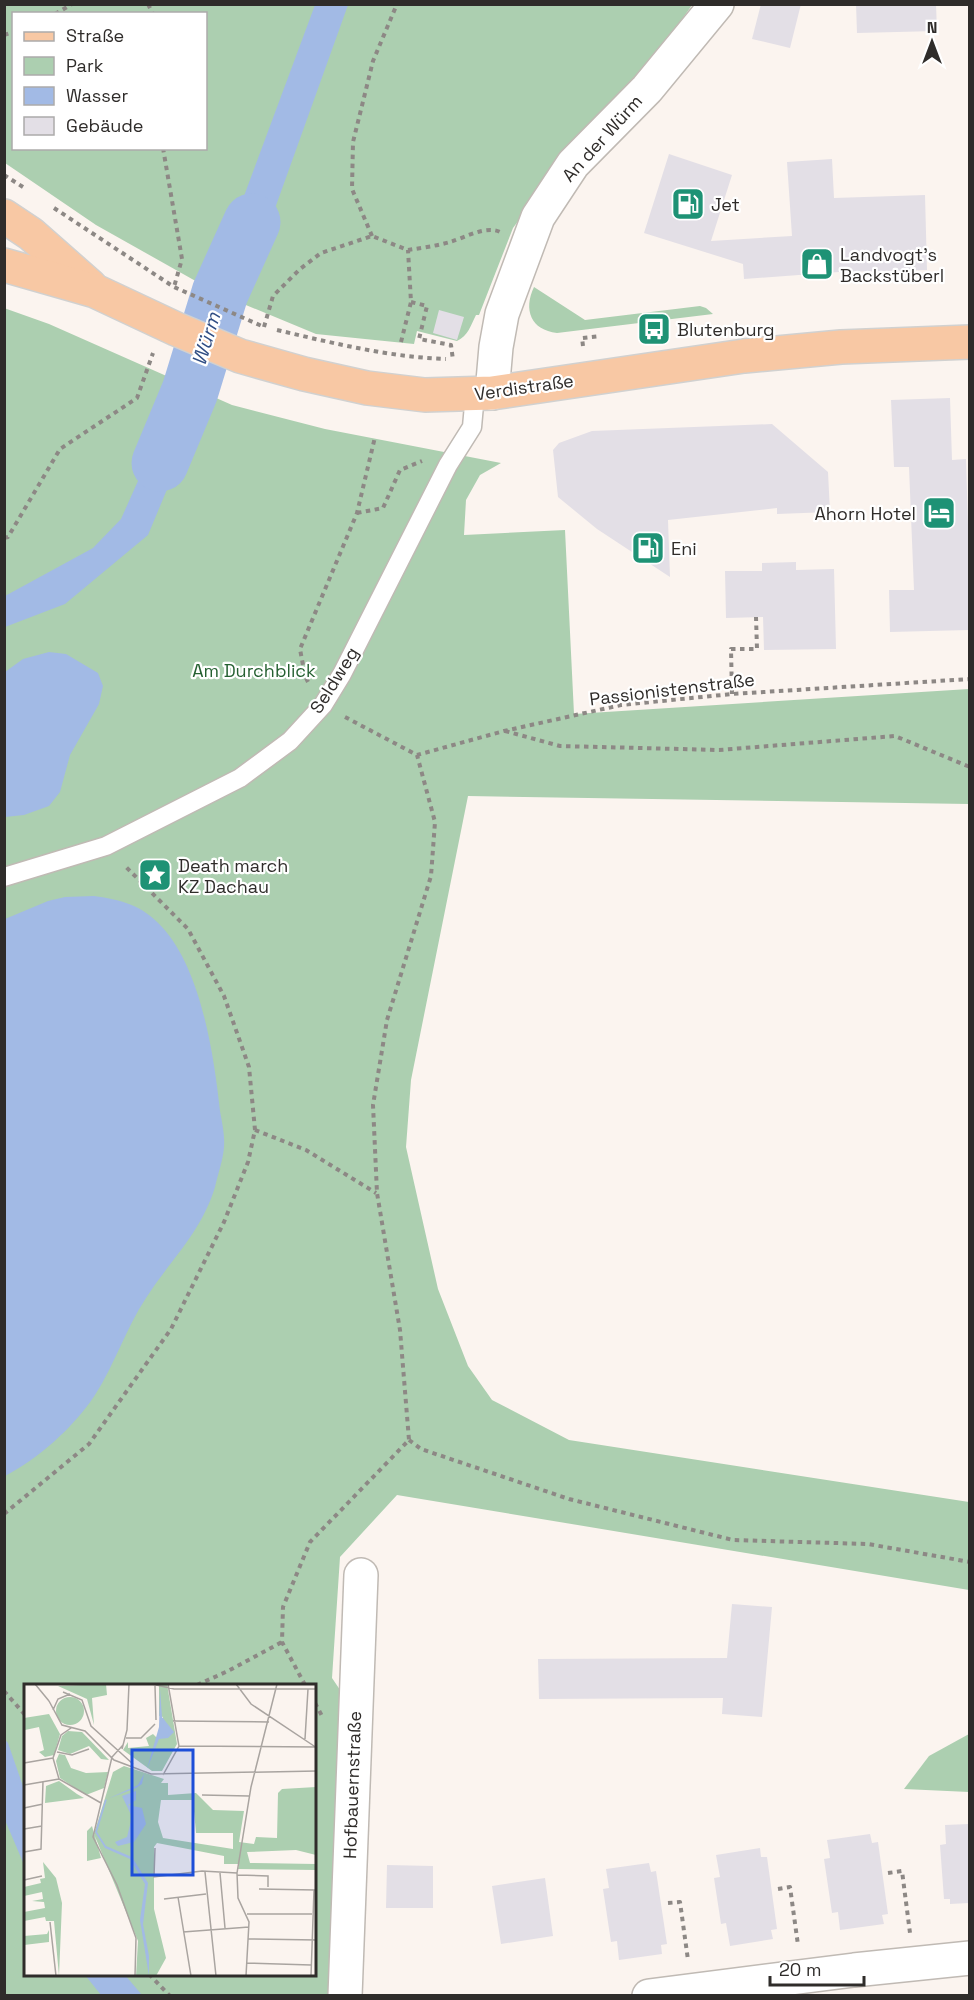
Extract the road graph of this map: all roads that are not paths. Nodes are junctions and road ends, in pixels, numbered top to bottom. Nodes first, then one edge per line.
1 (717, 4) edge
2 (4, 216) edge
3 (4, 265) edge
4 (95, 291) junction
5 (969, 342) edge
6 (484, 393) junction
7 (4, 877) edge
8 (362, 1575) dead end
9 (969, 1958) edge
10 (345, 1995) edge
11 (649, 1995) edge

1 - 6 street, An der Würm
2 - 4 main road, Verdistraße
3 - 4 main road, Verdistraße
4 - 6 main road, Verdistraße
5 - 6 main road, Verdistraße
6 - 7 lane, Seldweg
8 - 10 street, Hofbauernstraße
9 - 11 street

